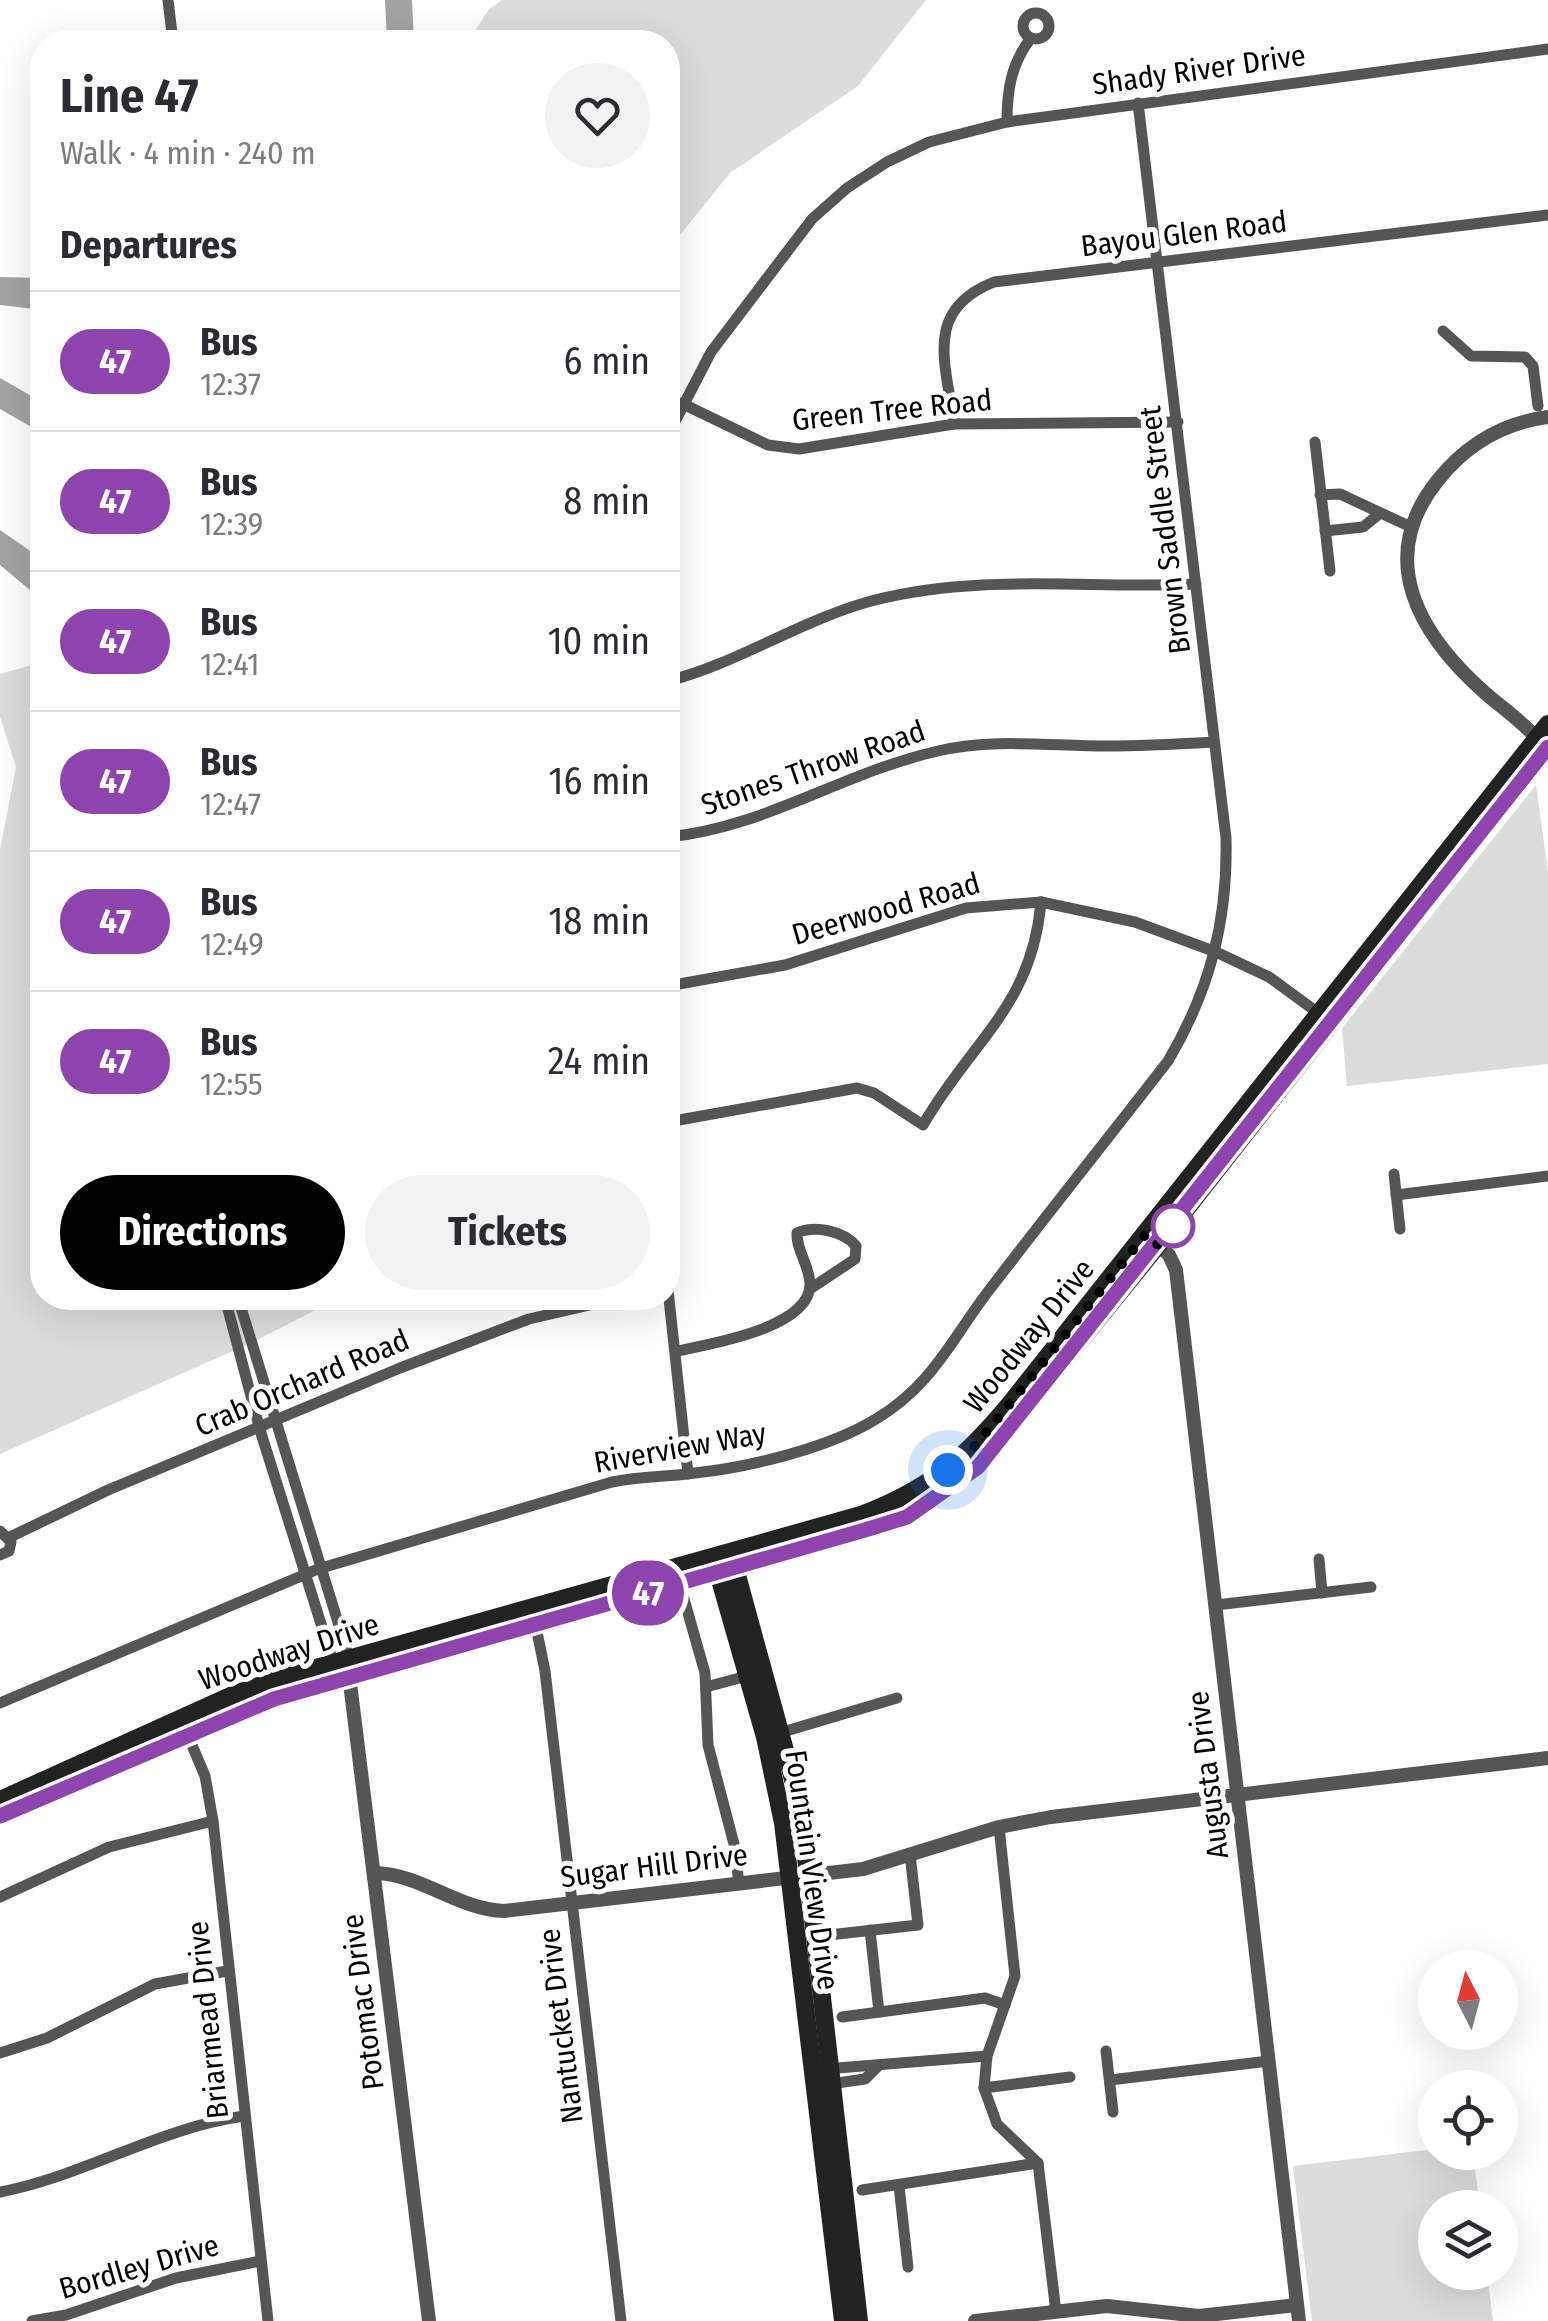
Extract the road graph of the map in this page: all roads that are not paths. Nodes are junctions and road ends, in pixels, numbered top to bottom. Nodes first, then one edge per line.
1 (168, 0) edge
2 (172, 30) edge
3 (1031, 38) dead end
4 (1548, 49) edge
5 (1138, 102) junction
6 (1006, 122) junction
7 (1548, 215) edge
8 (1158, 262) junction
9 (1443, 331) dead end
10 (680, 402) joint
11 (1542, 414) edge
12 (1178, 422) junction
13 (954, 424) junction
14 (1315, 442) dead end
15 (1320, 495) junction
16 (1378, 516) junction
17 (1410, 527) junction
18 (1325, 532) junction
19 (1330, 571) dead end
20 (1196, 584) junction
21 (680, 676) edge
22 (1214, 742) junction
23 (1546, 742) edge
24 (680, 835) edge
25 (1041, 902) junction
26 (1216, 952) junction
27 (680, 984) edge
28 (1324, 1019) junction
29 (680, 1120) edge
30 (1394, 1174) dead end
31 (1548, 1176) edge
32 (1396, 1195) junction
33 (1400, 1229) dead end
34 (1152, 1240) junction
35 (810, 1289) junction
36 (228, 1310) edge
37 (241, 1310) edge
38 (568, 1310) edge
39 (671, 1310) edge
40 (677, 1351) junction
41 (274, 1424) junction
42 (260, 1430) junction
43 (688, 1474) junction
44 (5, 1534) edge
45 (0, 1555) edge
46 (1319, 1560) dead end
47 (726, 1565) junction
48 (318, 1569) junction
49 (305, 1574) junction
50 (1372, 1587) dead end
51 (1322, 1593) junction
52 (684, 1599) dead end
53 (1216, 1605) junction
54 (533, 1616) junction
55 (341, 1660) junction
56 (747, 1676) junction
57 (347, 1678) junction
58 (706, 1686) junction
59 (897, 1698) dead end
60 (0, 1703) edge
61 (184, 1727) junction
62 (774, 1734) junction
63 (1548, 1758) edge
64 (1239, 1796) junction
65 (0, 1800) edge
66 (0, 1816) edge
67 (213, 1821) junction
68 (1000, 1827) junction
69 (910, 1854) junction
70 (376, 1874) junction
71 (799, 1876) junction
72 (739, 1884) junction
73 (0, 1897) edge
74 (572, 1904) junction
75 (870, 1930) junction
76 (830, 1935) dead end
77 (227, 1971) junction
78 (1005, 2005) junction
79 (879, 2012) junction
80 (842, 2016) dead end
81 (1106, 2051) dead end
82 (0, 2053) edge
83 (987, 2056) junction
84 (1269, 2061) junction
85 (824, 2076) junction
86 (1070, 2078) dead end
87 (1110, 2080) junction
88 (984, 2088) junction
89 (1113, 2112) dead end
90 (244, 2116) junction
91 (1038, 2163) junction
92 (899, 2186) junction
93 (862, 2190) dead end
94 (0, 2192) edge
95 (260, 2262) junction
96 (908, 2267) dead end
97 (1056, 2312) junction
98 (1298, 2313) edge
99 (32, 2321) edge
100 (268, 2321) edge
101 (429, 2321) edge
102 (622, 2321) edge
103 (842, 2321) edge
104 (859, 2321) edge
105 (976, 2321) edge

1 - 2 street
3 - 6 street
4 - 5 street, Shady River Drive
5 - 6 street, Shady River Drive
5 - 8 street, Brown Saddle Street
6 - 10 street, Shady River Drive
7 - 8 street, Bayou Glen Road
8 - 12 street, Brown Saddle Street
8 - 13 street, Bayou Glen Road
9 - 11 street
10 - 13 street, Green Tree Road
11 - 17 street
12 - 13 street, Green Tree Road
12 - 20 street, Brown Saddle Street
14 - 15 street
15 - 16 street
15 - 18 street
16 - 17 street
16 - 18 street
17 - 23 street
18 - 19 street
20 - 21 street
20 - 22 street, Brown Saddle Street
22 - 24 street, Stones Throw Road
22 - 26 street, Brown Saddle Street
23 - 28 main road, Woodway Drive
25 - 26 street, Deerwood Road
25 - 27 street, Deerwood Road
25 - 29 street
26 - 28 street, Deerwood Road
26 - 43 street, Riverview Way
28 - 34 main road, Woodway Drive
30 - 32 street
31 - 32 street
32 - 33 street
34 - 47 main road, Woodway Drive
34 - 53 street, Augusta Drive
35 - 35 street
35 - 40 street
36 - 42 street, Potomac Drive
37 - 41 street, Potomac Drive
38 - 41 street, Crab Orchard Road
39 - 40 street
40 - 43 street
41 - 42 street, Crab Orchard Road
41 - 48 street, Potomac Drive
42 - 44 street, Crab Orchard Road
42 - 49 street, Potomac Drive
43 - 48 street, Riverview Way
44 - 45 street, Crab Orchard Road
46 - 51 street
47 - 54 main road, Woodway Drive
47 - 56 main road, Fountain View Drive
47 - 62 main road, Fountain View Drive
48 - 49 street, Riverview Way
48 - 55 street, Potomac Drive
49 - 55 street, Potomac Drive
49 - 60 street, Riverview Way
50 - 51 street
51 - 53 street
52 - 58 street
53 - 64 street, Augusta Drive
54 - 55 main road, Woodway Drive
54 - 57 main road, Woodway Drive
54 - 74 street, Nantucket Drive
55 - 57 street, Potomac Drive
55 - 61 main road, Woodway Drive
56 - 58 street
56 - 62 main road, Fountain View Drive
57 - 61 main road, Woodway Drive
57 - 70 street, Potomac Drive
58 - 72 street
59 - 62 street
61 - 65 main road, Woodway Drive
61 - 66 main road, Woodway Drive
61 - 67 street, Briarmead Drive
62 - 71 main road, Fountain View Drive
63 - 64 street, Sugar Hill Drive
64 - 68 street, Sugar Hill Drive
64 - 84 street, Augusta Drive
67 - 73 street
67 - 77 street, Briarmead Drive
68 - 69 street, Sugar Hill Drive
68 - 78 street
69 - 71 street, Sugar Hill Drive
69 - 75 street
70 - 74 street, Sugar Hill Drive
70 - 101 street, Potomac Drive
71 - 72 street, Sugar Hill Drive
71 - 85 main road, Fountain View Drive
72 - 74 street, Sugar Hill Drive
74 - 102 street, Nantucket Drive
75 - 76 street
75 - 79 street
77 - 82 street
77 - 90 street, Briarmead Drive
78 - 79 street
78 - 83 street
79 - 80 street
81 - 87 street
83 - 85 street
83 - 88 street
84 - 87 street
84 - 98 street, Augusta Drive
85 - 103 main road, Fountain View Drive
85 - 104 main road, Fountain View Drive
86 - 88 street
87 - 89 street
88 - 91 street
90 - 94 street
90 - 95 street, Briarmead Drive
91 - 92 street
91 - 97 street
92 - 93 street
92 - 96 street
95 - 99 street, Bordley Drive
95 - 100 street, Briarmead Drive
97 - 98 street
97 - 105 street

